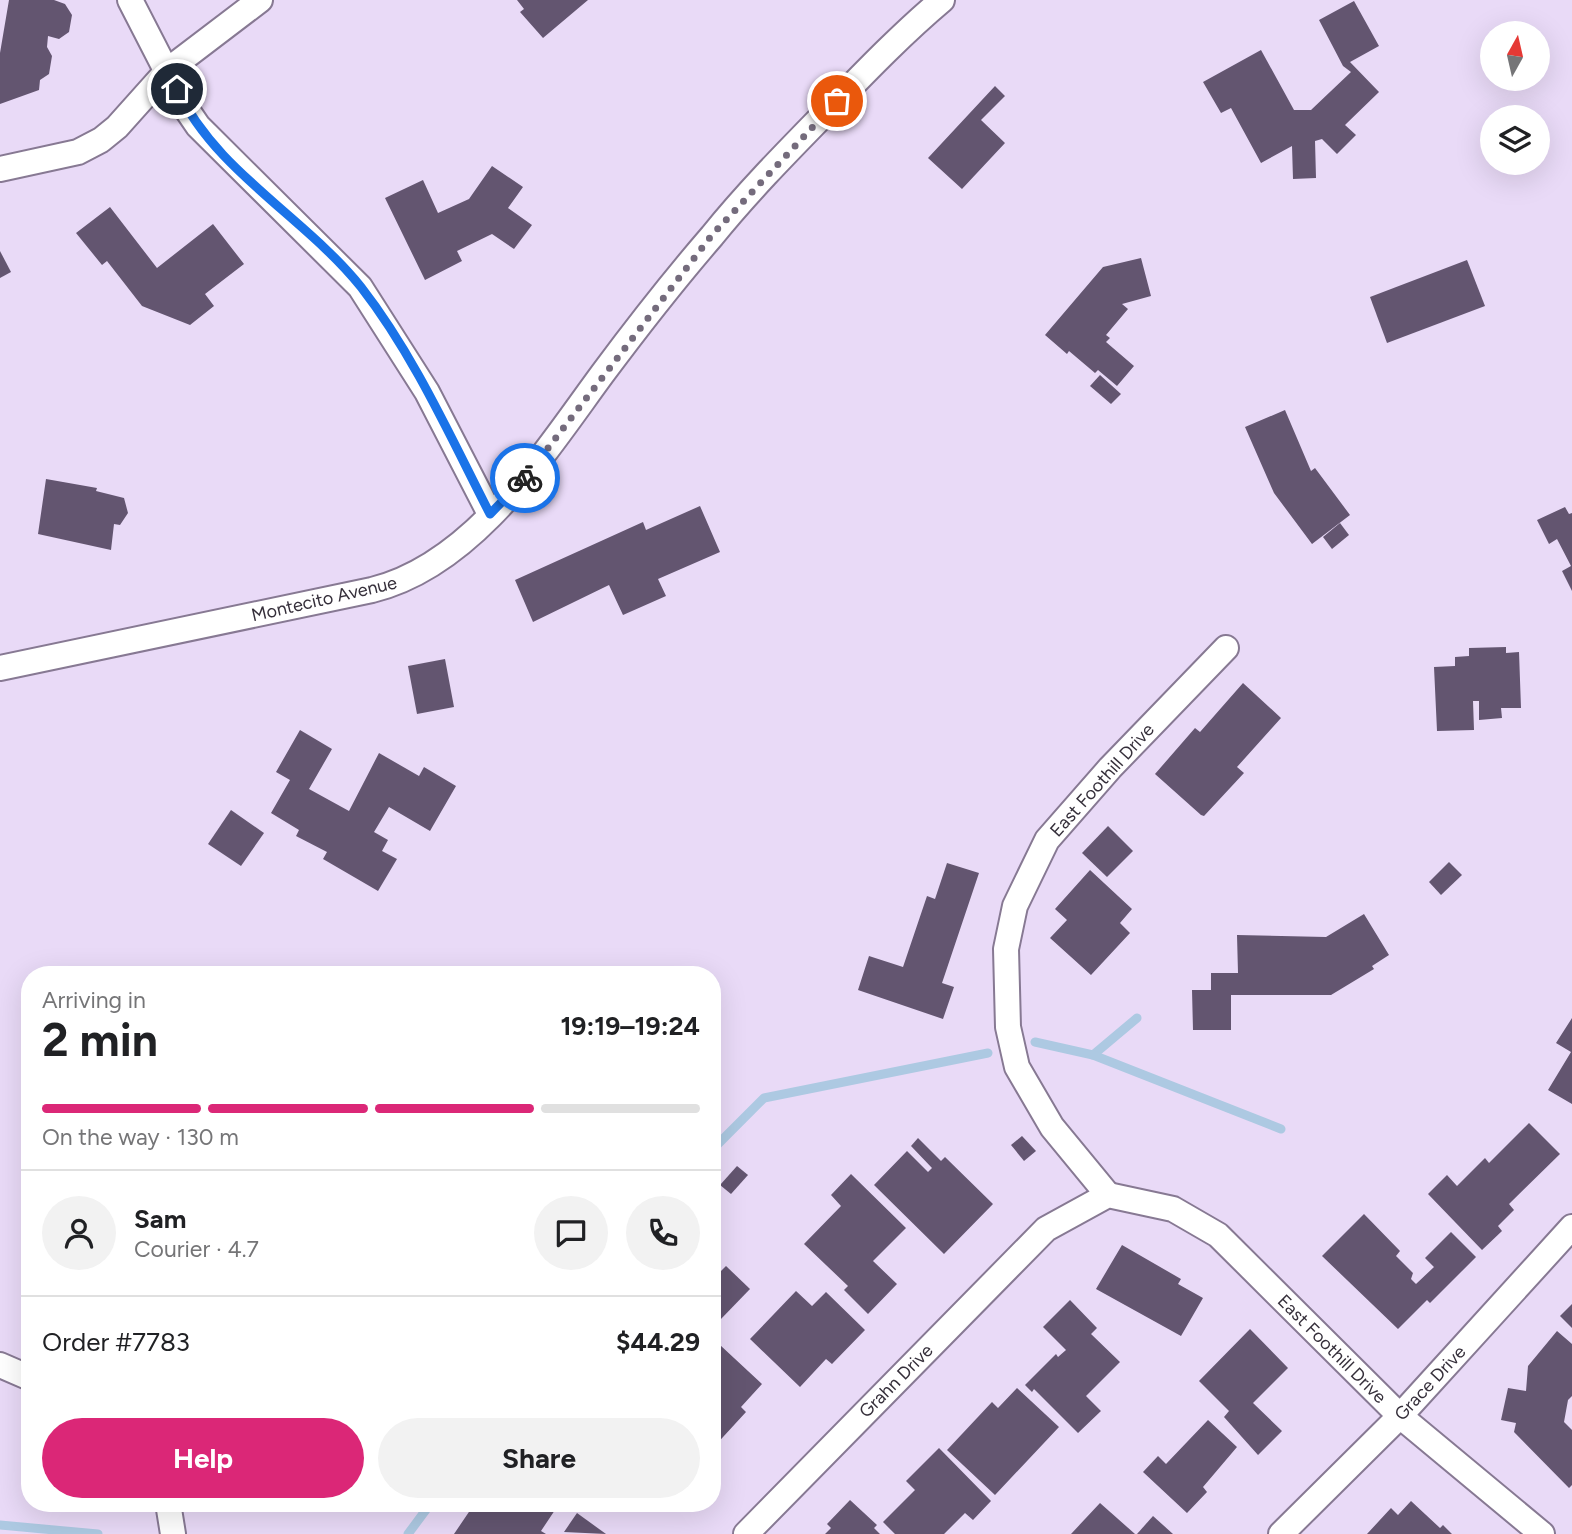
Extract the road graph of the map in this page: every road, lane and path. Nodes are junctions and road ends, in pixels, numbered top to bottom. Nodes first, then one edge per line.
1 (130, 0) edge
2 (260, 0) edge
3 (942, 0) edge
4 (168, 70) junction
5 (0, 169) edge
6 (490, 514) junction
7 (1226, 648) dead end
8 (0, 668) edge
9 (1108, 1195) junction
10 (1572, 1227) edge
11 (0, 1365) edge
12 (21, 1374) edge
13 (1400, 1416) junction
14 (169, 1512) edge
15 (173, 1534) edge
16 (746, 1534) edge
17 (1281, 1534) edge
18 (1542, 1534) edge

1 - 4 street
2 - 4 street
3 - 6 street, Montecito Avenue
4 - 5 street
4 - 6 street
6 - 8 street, Montecito Avenue
7 - 9 street, East Foothill Drive
9 - 13 street, East Foothill Drive
9 - 16 street, Grahn Drive
10 - 13 street, Grace Drive
11 - 12 street
13 - 17 street, Grace Drive
13 - 18 street, East Foothill Drive
14 - 15 street

